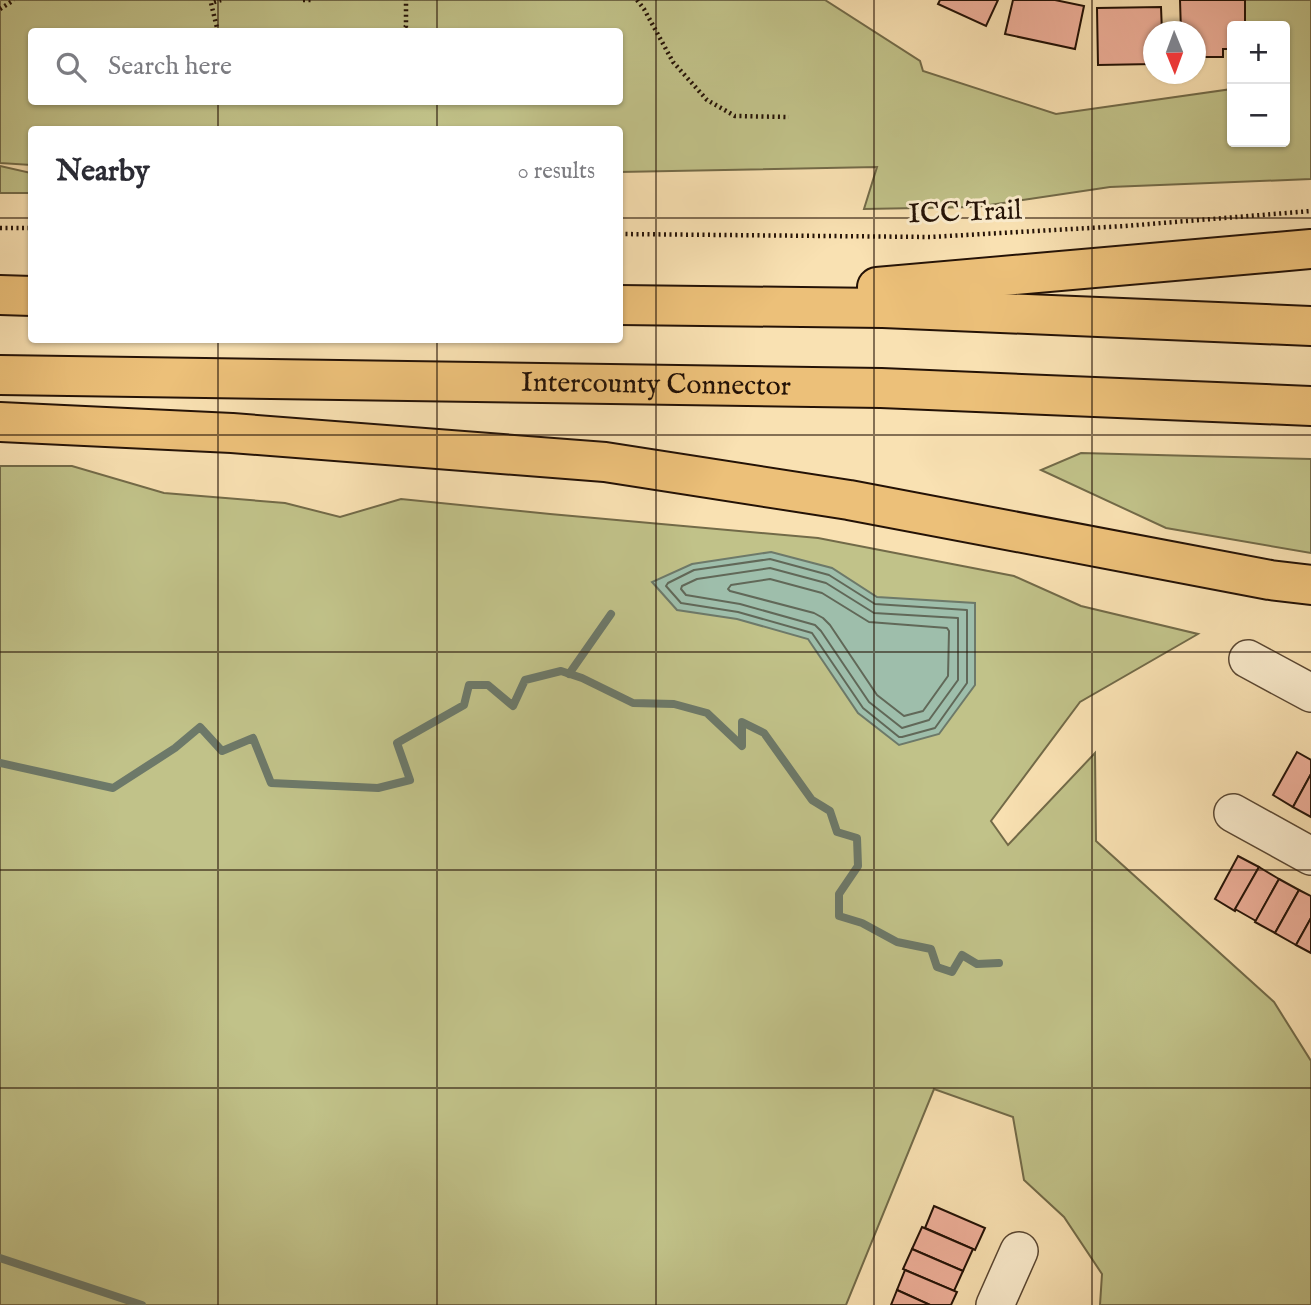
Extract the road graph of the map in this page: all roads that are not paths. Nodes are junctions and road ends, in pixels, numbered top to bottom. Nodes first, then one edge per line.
1 (1311, 249) edge
2 (0, 295) edge
3 (28, 296) edge
4 (623, 305) edge
5 (657, 305) junction
6 (1311, 326) edge
7 (0, 374) edge
8 (1311, 406) edge
9 (0, 422) edge
10 (1311, 585) edge
11 (1248, 659) dead end
12 (1311, 693) edge
13 (1233, 813) dead end
14 (1311, 856) edge
15 (1019, 1251) dead end
16 (995, 1305) edge

1 - 5 highway
2 - 3 highway
4 - 5 highway
5 - 6 highway
7 - 8 highway, Intercounty Connector
9 - 10 highway
11 - 12 street
13 - 14 street
15 - 16 street

